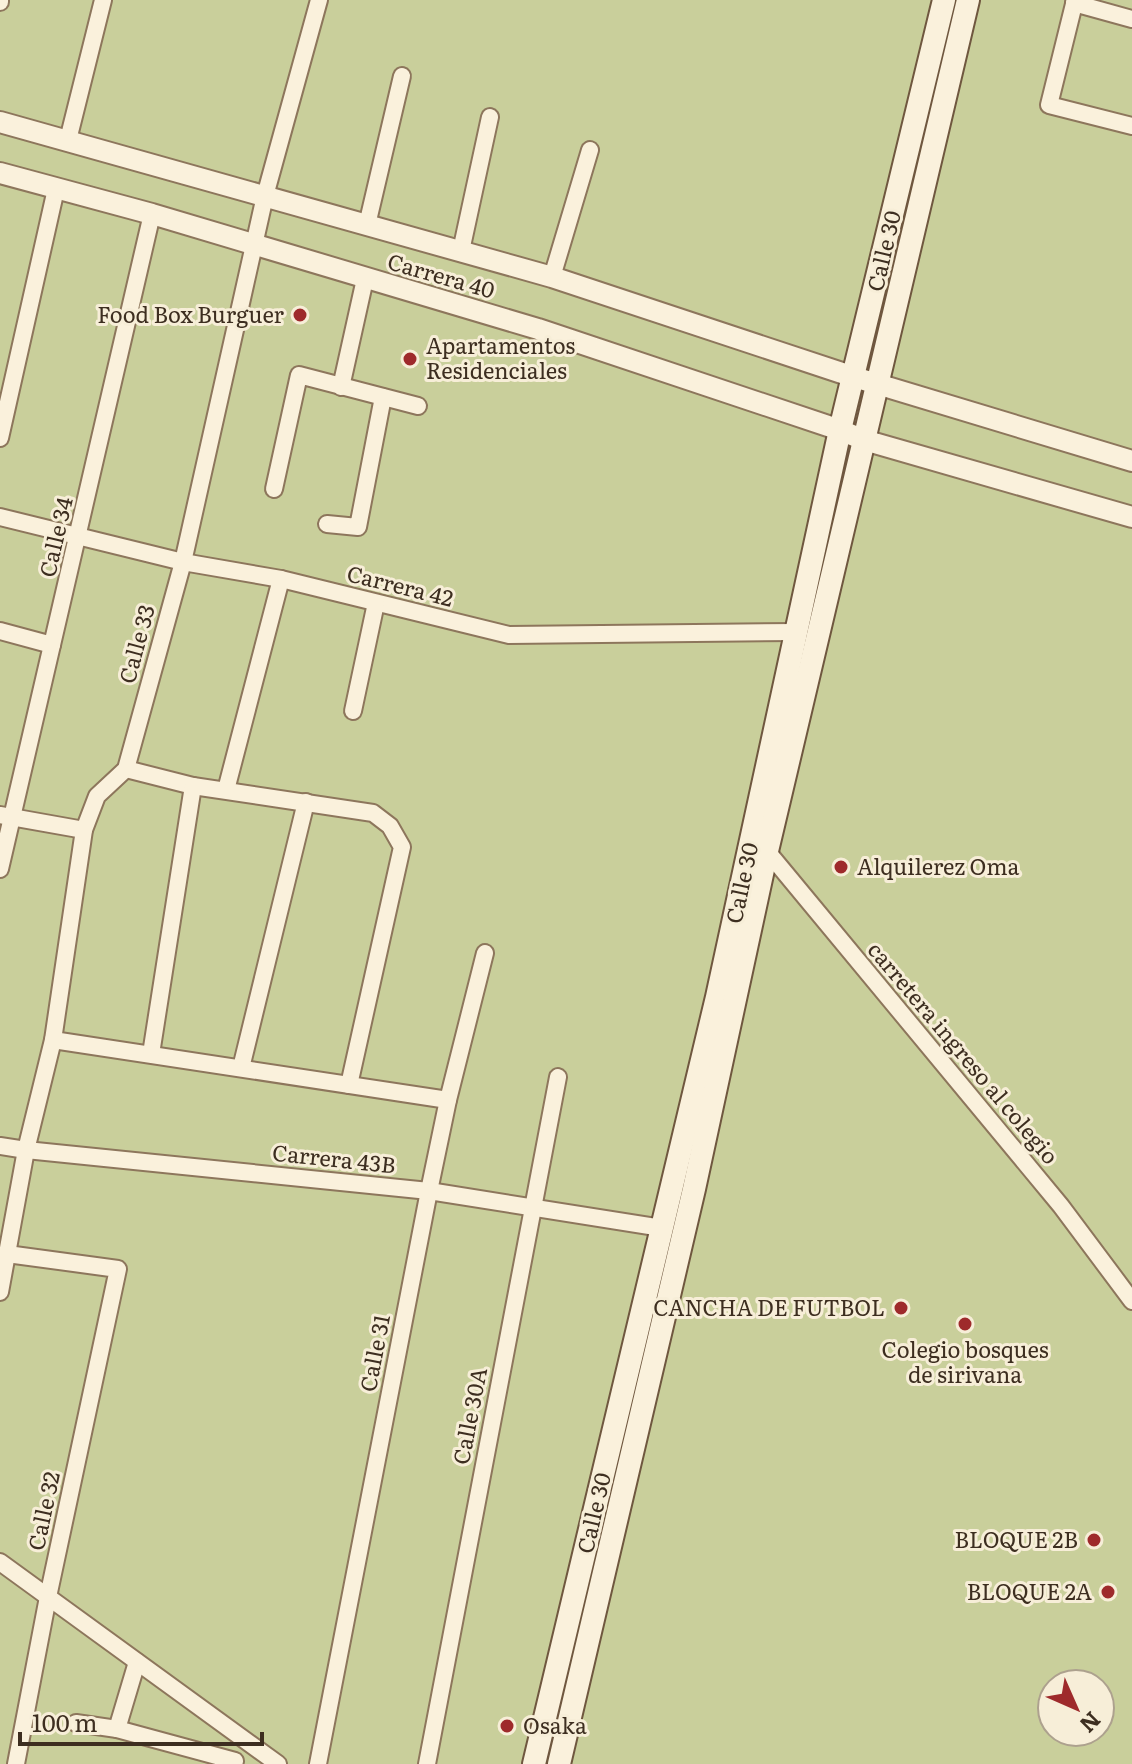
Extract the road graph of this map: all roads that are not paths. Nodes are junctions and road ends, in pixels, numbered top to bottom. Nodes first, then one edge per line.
1 (103, 0) edge
2 (319, 0) edge
3 (944, 0) edge
4 (968, 0) edge
5 (1074, 2) edge
6 (1132, 19) edge
7 (402, 76) dead end
8 (490, 117) dead end
9 (0, 122) edge
10 (1132, 126) edge
11 (68, 140) junction
12 (590, 150) dead end
13 (0, 173) edge
14 (56, 189) junction
15 (265, 196) junction
16 (152, 214) junction
17 (367, 225) junction
18 (254, 246) junction
19 (461, 251) junction
20 (552, 277) junction
21 (365, 279) junction
22 (854, 377) junction
23 (879, 384) junction
24 (341, 387) junction
25 (383, 397) junction
26 (418, 406) dead end
27 (840, 430) junction
28 (0, 438) edge
29 (864, 440) junction
30 (1132, 461) edge
31 (274, 489) dead end
32 (0, 517) edge
33 (1132, 517) edge
34 (327, 524) dead end
35 (79, 538) junction
36 (183, 562) junction
37 (281, 579) junction
38 (376, 603) junction
39 (0, 631) edge
40 (797, 632) junction
41 (52, 645) junction
42 (353, 711) dead end
43 (126, 769) junction
44 (193, 786) junction
45 (226, 790) junction
46 (306, 802) junction
47 (6, 816) edge
48 (84, 830) junction
49 (758, 849) junction
50 (0, 869) edge
51 (485, 953) dead end
52 (53, 1040) junction
53 (151, 1054) junction
54 (241, 1068) junction
55 (558, 1077) dead end
56 (349, 1085) junction
57 (448, 1100) junction
58 (0, 1146) edge
59 (26, 1150) junction
60 (429, 1191) junction
61 (532, 1208) junction
62 (662, 1228) junction
63 (7, 1254) junction
64 (2, 1271) edge
65 (0, 1292) edge
66 (1132, 1301) edge
67 (0, 1562) edge
68 (48, 1597) junction
69 (137, 1662) junction
70 (76, 1723) dead end
71 (117, 1729) junction
72 (241, 1737) junction
73 (235, 1762) edge
74 (16, 1764) edge
75 (278, 1764) edge
76 (318, 1764) edge
77 (427, 1764) edge
78 (534, 1764) edge
79 (559, 1764) edge

1 - 11 street
2 - 15 street, Calle 33
3 - 22 main road, Calle 30
4 - 23 main road, Calle 30
5 - 6 street
5 - 10 street
7 - 17 street
8 - 19 street
9 - 11 street
11 - 15 street
12 - 20 street
13 - 14 street, Carrera 40
14 - 16 street, Carrera 40
14 - 28 street
15 - 17 street
15 - 18 street, Calle 33
16 - 18 street, Carrera 40
16 - 35 street, Calle 34
17 - 19 street
18 - 21 street, Carrera 40
18 - 36 street, Calle 33
19 - 20 street
20 - 22 street
21 - 24 street
21 - 27 street, Carrera 40
22 - 23 street
22 - 27 main road, Calle 30
23 - 29 main road, Calle 30
23 - 30 street
24 - 25 street
24 - 31 street
25 - 26 street
25 - 34 street
27 - 29 street, Carrera 40
27 - 40 main road, Calle 30
29 - 33 street, Carrera 40
29 - 49 main road, Calle 30
32 - 35 street, Carrera 42
35 - 36 street, Carrera 42
35 - 41 street, Calle 34
36 - 37 street, Carrera 42
36 - 43 street, Calle 33
37 - 38 street, Carrera 42
37 - 45 street
38 - 40 street, Carrera 42
38 - 42 street
39 - 41 street
40 - 49 main road, Calle 30
41 - 47 street, Calle 34
43 - 44 street
43 - 48 street
44 - 45 street
44 - 53 street
45 - 46 street
46 - 54 street
46 - 56 street
47 - 48 street
47 - 50 street, Calle 34
48 - 52 street
49 - 62 main road, Calle 30
49 - 66 street, carretera ingreso al colegio
49 - 79 main road, Calle 30
51 - 57 street, Calle 31
52 - 53 street
52 - 59 street
53 - 54 street
54 - 56 street
55 - 61 street, Calle 30A
56 - 57 street
57 - 60 street, Calle 31
58 - 59 street, Carrera 43B
59 - 60 street, Carrera 43B
59 - 63 street
60 - 61 street, Carrera 43B
60 - 76 street, Calle 31
61 - 62 street, Carrera 43B
61 - 77 street, Calle 30A
62 - 78 main road, Calle 30
63 - 64 street
63 - 68 street, Calle 32
64 - 65 street
67 - 68 street
68 - 69 street
68 - 74 street, Calle 32
69 - 71 street
69 - 72 street
70 - 71 street
71 - 73 street
72 - 73 street
72 - 75 street

